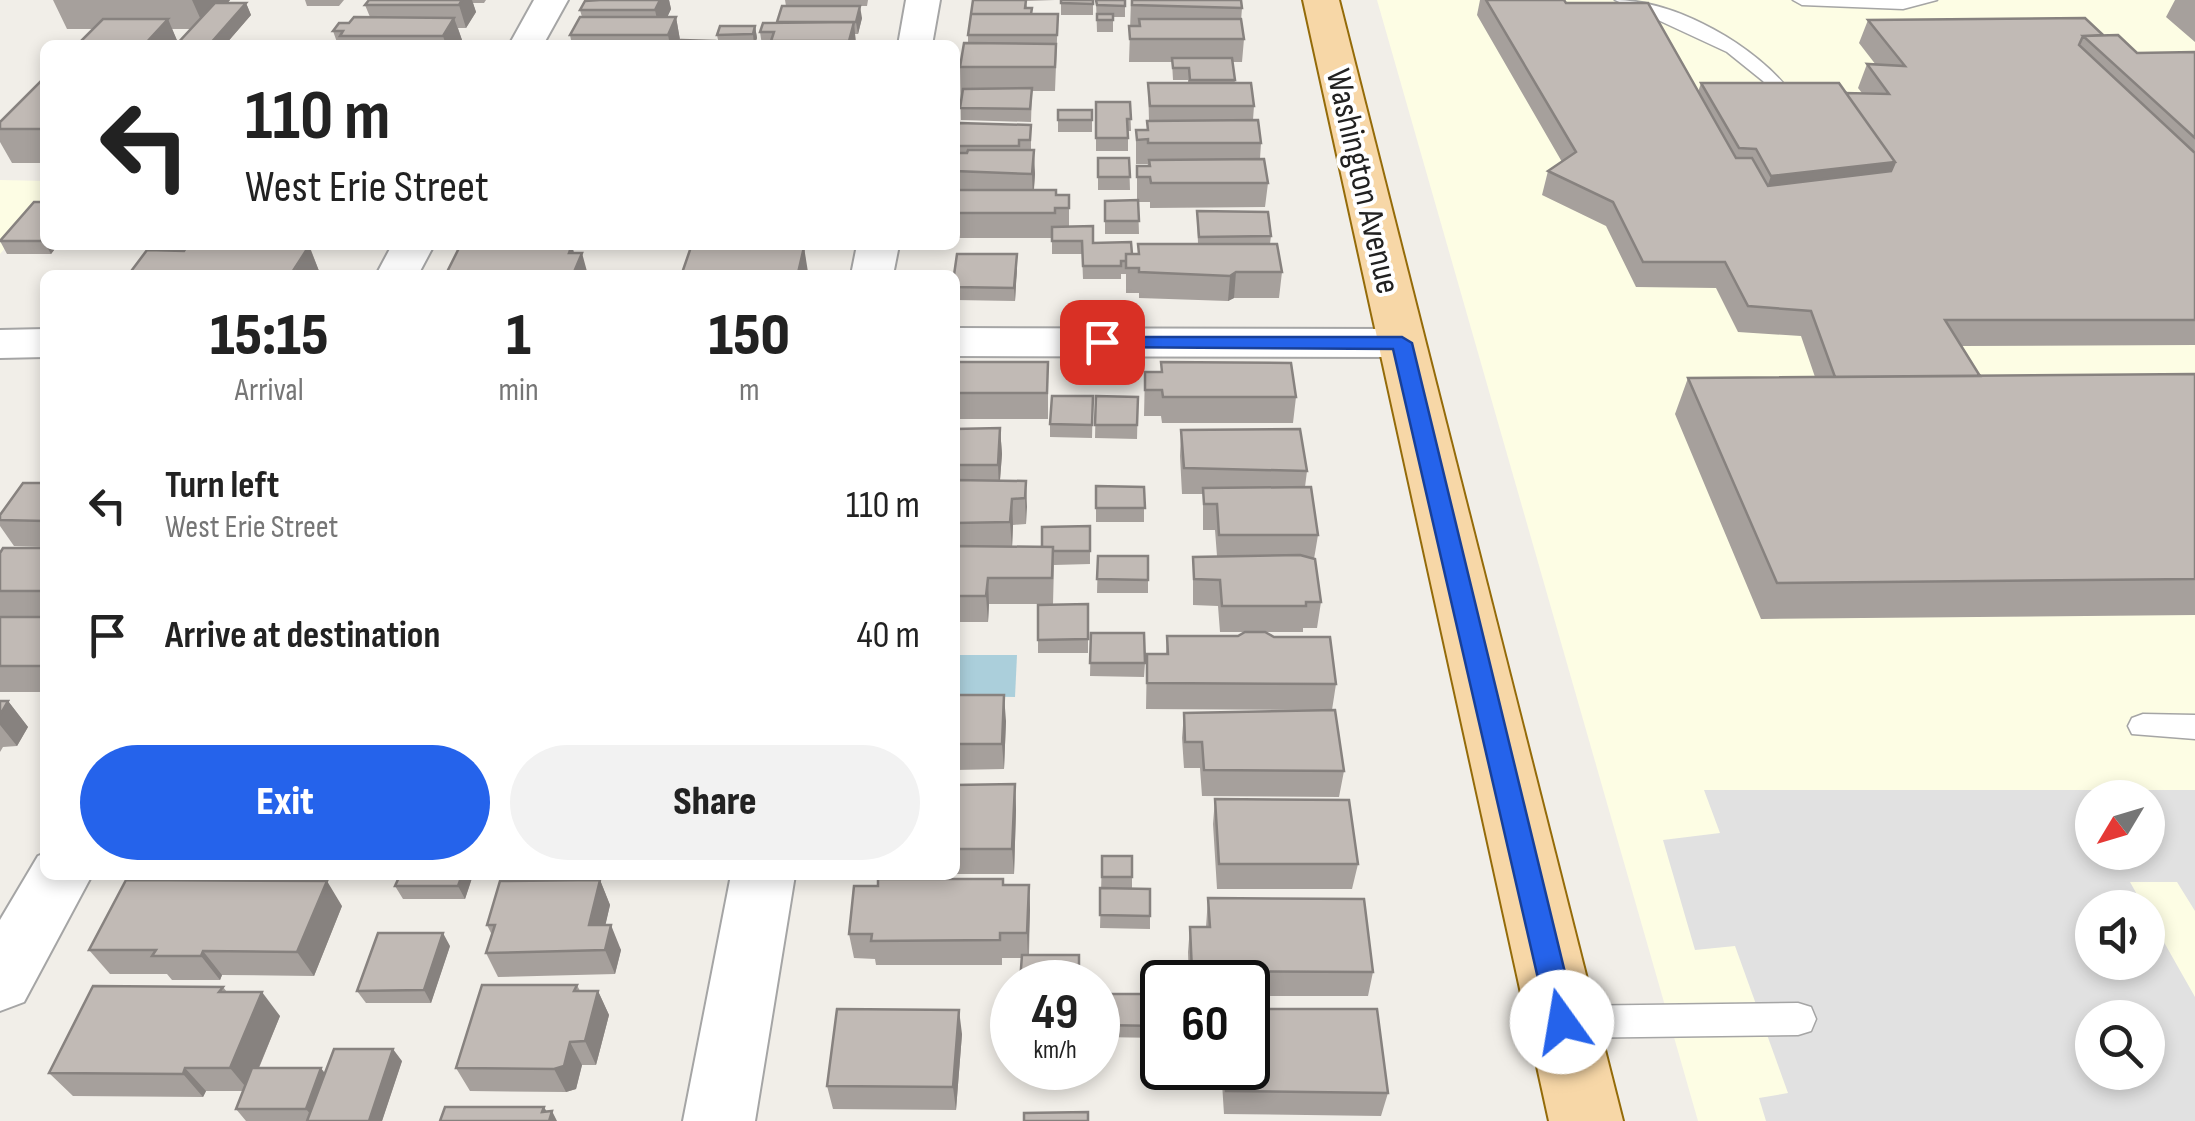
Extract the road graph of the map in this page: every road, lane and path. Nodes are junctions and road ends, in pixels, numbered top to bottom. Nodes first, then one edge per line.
1 (551, 0) edge
2 (923, 0) edge
3 (1321, 0) edge
4 (1624, 0) edge
5 (1802, 0) edge
6 (1928, 0) edge
7 (529, 40) edge
8 (916, 40) edge
9 (1783, 95) edge
10 (960, 342) edge
11 (1402, 343) junction
12 (0, 344) edge
13 (40, 344) edge
14 (2144, 726) dead end
15 (2195, 727) edge
16 (57, 880) edge
17 (763, 880) edge
18 (0, 981) edge
19 (1798, 1019) dead end
20 (1562, 1022) junction
21 (719, 1121) edge
22 (1586, 1121) edge

1 - 7 street
2 - 8 street
3 - 11 main road, Washington Avenue
4 - 9 lane
5 - 6 lane
10 - 11 street
11 - 20 main road, Washington Avenue
12 - 13 street
14 - 15 lane
16 - 18 street
17 - 21 street
19 - 20 lane
20 - 22 main road, Washington Avenue

